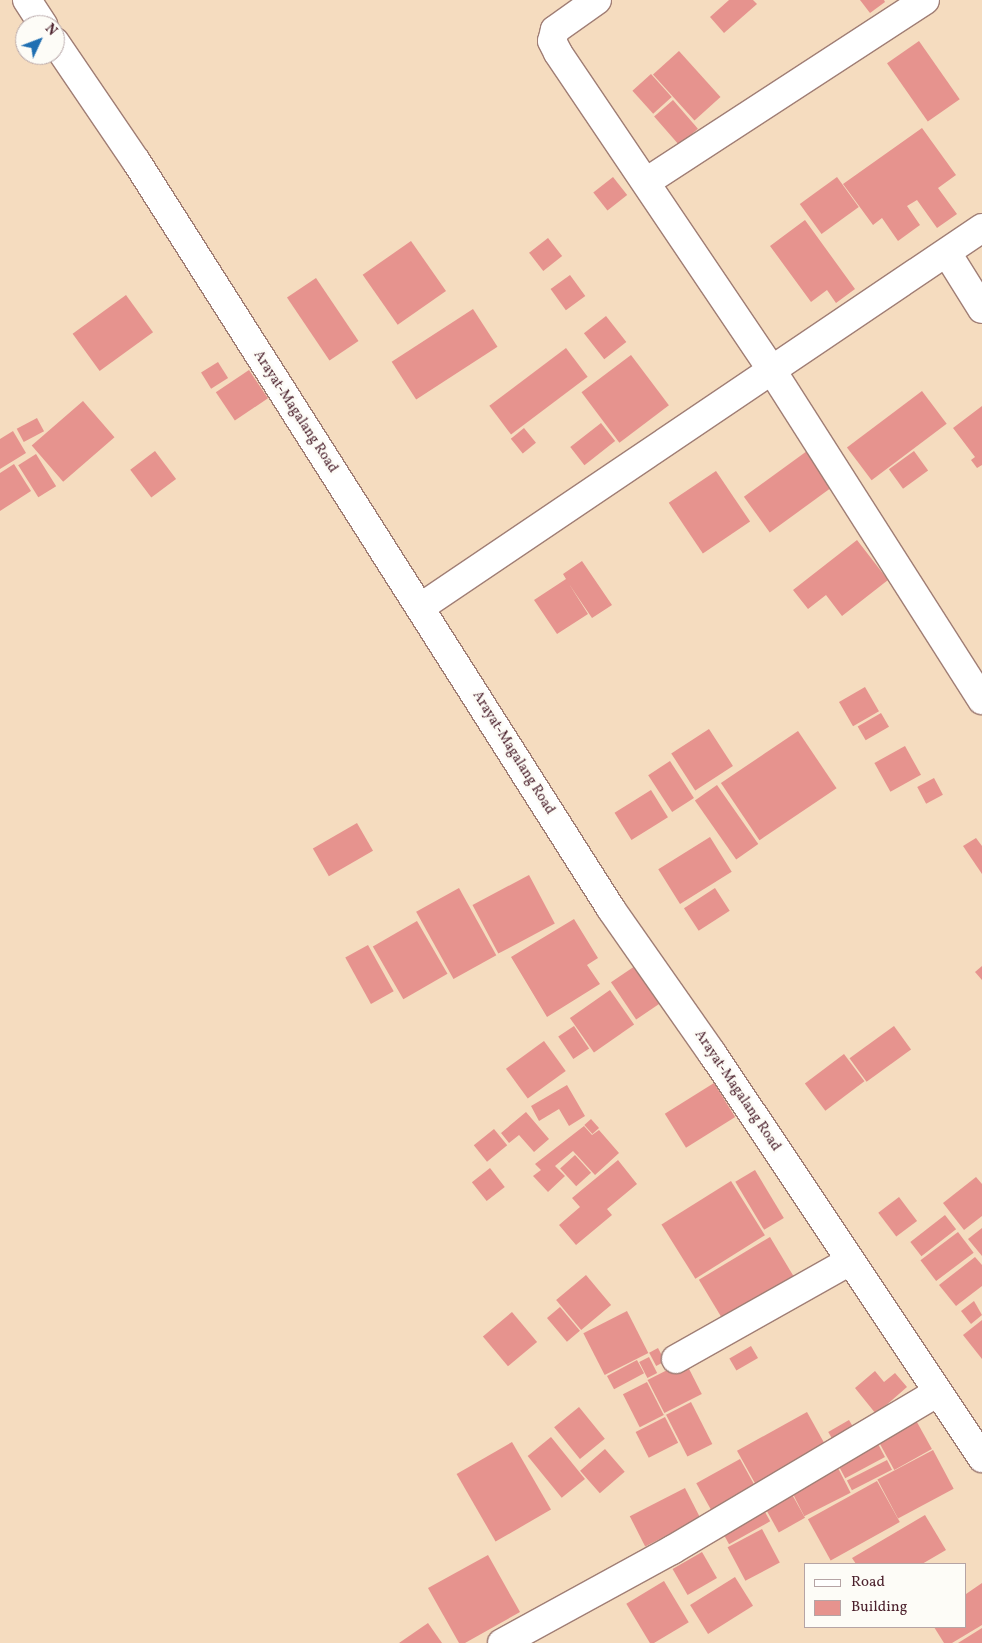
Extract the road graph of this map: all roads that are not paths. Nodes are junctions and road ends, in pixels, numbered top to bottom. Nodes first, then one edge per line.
1 (26, 0) edge
2 (597, 0) edge
3 (925, 0) edge
4 (37, 15) edge
5 (65, 57) edge
6 (646, 182) junction
7 (982, 228) edge
8 (947, 253) junction
9 (982, 309) edge
10 (773, 372) junction
11 (421, 607) junction
12 (982, 700) edge
13 (850, 1261) junction
14 (676, 1359) dead end
15 (936, 1392) junction
16 (982, 1458) edge
17 (502, 1643) edge

1 - 4 street
2 - 6 street
3 - 6 street
5 - 11 street, Arayat-Magalang Road
6 - 10 street
7 - 8 street
8 - 9 street
8 - 10 street
10 - 11 street
10 - 12 street
11 - 13 street, Arayat-Magalang Road
13 - 14 street
13 - 15 street, Arayat-Magalang Road
15 - 16 street, Arayat-Magalang Road
15 - 17 street

